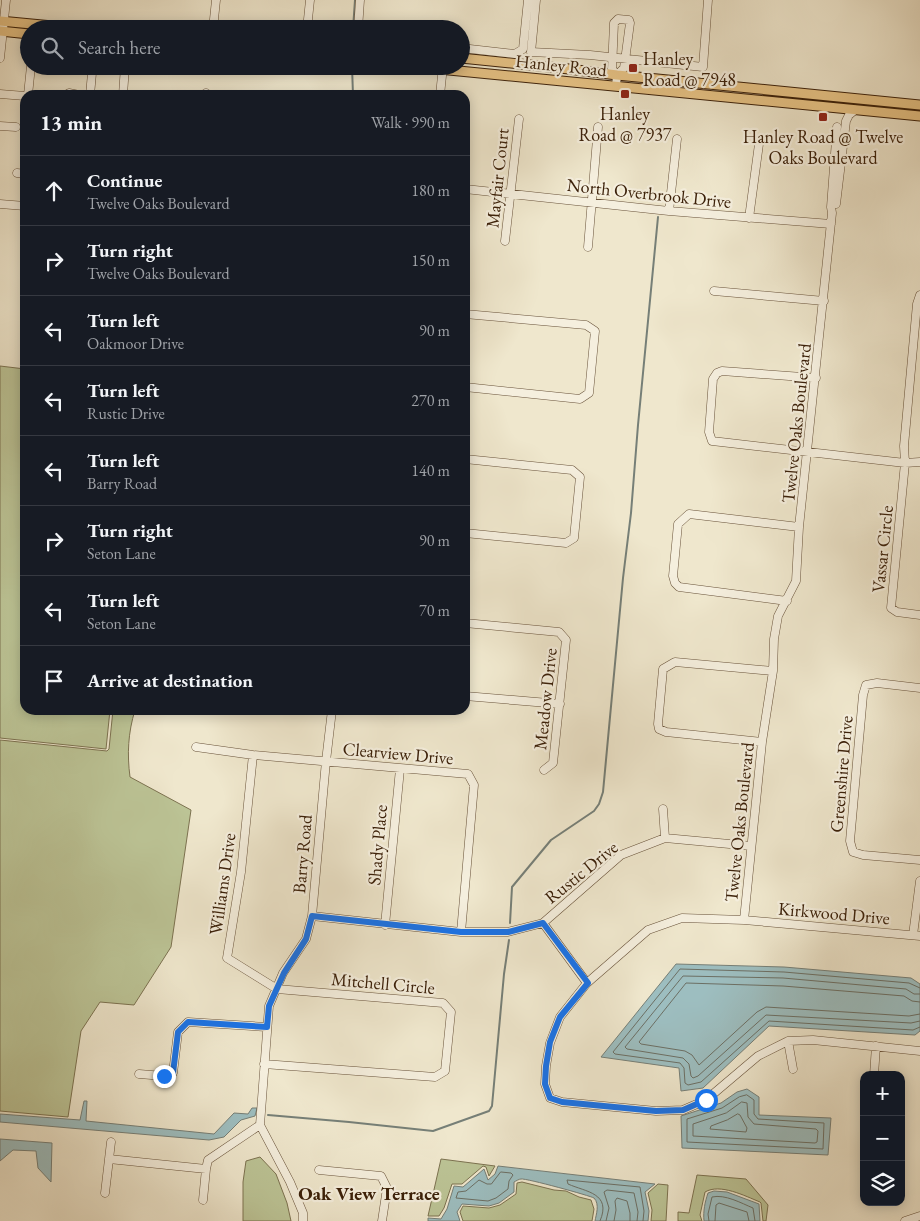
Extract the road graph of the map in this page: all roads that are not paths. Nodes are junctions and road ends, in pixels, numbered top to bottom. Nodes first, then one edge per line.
1 (6, 0) edge
2 (216, 0) edge
3 (310, 0) edge
4 (360, 0) edge
5 (528, 0) edge
6 (536, 0) edge
7 (708, 0) edge
8 (214, 20) edge
9 (308, 20) edge
10 (359, 20) edge
11 (2, 21) edge
12 (20, 23) edge
13 (1, 31) edge
14 (20, 33) edge
15 (470, 49) edge
16 (0, 58) edge
17 (612, 58) junction
18 (470, 59) edge
19 (626, 60) junction
20 (470, 71) edge
21 (30, 75) edge
22 (92, 75) edge
23 (124, 75) edge
24 (441, 75) edge
25 (617, 75) junction
26 (616, 86) junction
27 (27, 90) edge
28 (90, 90) edge
29 (123, 90) edge
30 (440, 90) edge
31 (0, 94) edge
32 (20, 96) edge
33 (851, 97) junction
34 (800, 104) junction
35 (920, 105) edge
36 (855, 110) junction
37 (920, 116) edge
38 (519, 118) dead end
39 (0, 126) edge
40 (16, 127) dead end
41 (598, 127) dead end
42 (837, 127) dead end
43 (677, 139) dead end
44 (840, 141) junction
45 (759, 144) dead end
46 (470, 189) edge
47 (511, 193) junction
48 (592, 203) junction
49 (0, 204) edge
50 (20, 206) edge
51 (669, 211) junction
52 (750, 218) junction
53 (831, 224) junction
54 (506, 241) dead end
55 (588, 247) dead end
56 (714, 291) dead end
57 (920, 295) edge
58 (824, 301) junction
59 (470, 314) edge
60 (816, 378) junction
61 (470, 388) edge
62 (807, 452) junction
63 (470, 460) edge
64 (920, 462) edge
65 (905, 463) junction
66 (800, 527) junction
67 (470, 534) edge
68 (787, 600) junction
69 (920, 614) edge
70 (470, 623) edge
71 (773, 671) junction
72 (920, 688) edge
73 (470, 696) edge
74 (560, 704) junction
75 (331, 715) edge
76 (762, 742) junction
77 (196, 748) dead end
78 (253, 755) junction
79 (326, 761) junction
80 (400, 769) junction
81 (544, 770) dead end
82 (662, 809) dead end
83 (665, 838) junction
84 (751, 846) junction
85 (920, 860) edge
86 (920, 881) edge
87 (312, 916) junction
88 (744, 920) junction
89 (543, 923) junction
90 (385, 925) junction
91 (461, 932) junction
92 (916, 936) edge
93 (588, 983) junction
94 (277, 989) junction
95 (267, 1027) junction
96 (788, 1041) junction
97 (876, 1046) junction
98 (920, 1051) edge
99 (264, 1064) junction
100 (793, 1069) dead end
101 (874, 1071) edge
102 (139, 1074) dead end
103 (260, 1125) junction
104 (111, 1142) dead end
105 (109, 1159) junction
106 (206, 1169) junction
107 (319, 1170) dead end
108 (105, 1193) dead end
109 (203, 1200) dead end
110 (920, 1216) edge
111 (303, 1221) edge
112 (382, 1221) edge
113 (905, 1221) edge

1 - 11 street
2 - 8 street
3 - 9 street
4 - 10 street
5 - 15 street
6 - 17 street
7 - 19 street
11 - 12 main road
11 - 13 street
13 - 14 main road
13 - 16 street
17 - 19 street
17 - 19 street
17 - 25 street
18 - 25 main road, Hanley Road
19 - 25 street
20 - 26 main road, Hanley Road
21 - 27 street
22 - 28 street
23 - 29 street
24 - 30 street
25 - 26 street
25 - 33 main road, Hanley Road
26 - 34 main road, Hanley Road
31 - 32 street
33 - 34 main road
33 - 35 main road, Hanley Road
34 - 36 main road, Hanley Road
36 - 37 main road, Hanley Road
36 - 44 street, Twelve Oaks Boulevard
38 - 47 street, Mayfair Court
39 - 40 street
41 - 48 street
42 - 44 street, Twelve Oaks Boulevard
43 - 51 street
44 - 53 street, Twelve Oaks Boulevard
45 - 52 street
46 - 47 street, North Overbrook Drive
47 - 48 street, North Overbrook Drive
47 - 54 street, Mayfair Court
48 - 51 street, North Overbrook Drive
48 - 55 street
49 - 50 street
51 - 52 street, North Overbrook Drive
52 - 53 street, North Overbrook Drive
53 - 58 street, Twelve Oaks Boulevard
56 - 58 street
57 - 65 street
58 - 60 street, Twelve Oaks Boulevard
59 - 61 street
60 - 62 street, Twelve Oaks Boulevard
60 - 62 street
62 - 65 street
62 - 66 street, Twelve Oaks Boulevard
63 - 67 street
64 - 65 street
65 - 69 street, Vassar Circle
66 - 68 street, Twelve Oaks Boulevard
66 - 68 street
68 - 71 street, Twelve Oaks Boulevard
70 - 74 street, Meadow Drive
71 - 76 street, Twelve Oaks Boulevard
71 - 76 street
72 - 85 street, Greenshire Drive
73 - 74 street
74 - 81 street, Meadow Drive
75 - 79 street, Barry Road
76 - 84 street, Twelve Oaks Boulevard
77 - 78 street, Clearview Drive
78 - 79 street, Clearview Drive
78 - 94 street, Williams Drive
79 - 80 street, Clearview Drive
79 - 87 street, Barry Road
80 - 90 street, Shady Place
80 - 91 street, Clearview Drive
82 - 83 street
83 - 84 street, Rustic Drive
83 - 89 street, Rustic Drive
84 - 88 street, Twelve Oaks Boulevard
86 - 92 street
87 - 90 street, Rustic Drive
87 - 94 street, Barry Road
88 - 92 street, Kirkwood Drive
88 - 93 street, Twelve Oaks Boulevard
89 - 91 street, Rustic Drive
89 - 93 street
90 - 91 street, Rustic Drive
93 - 96 street, Twelve Oaks Boulevard
94 - 95 street, Barry Road
94 - 99 street, Mitchell Circle
95 - 99 street, Barry Road
95 - 102 street
96 - 97 street, Twelve Oaks Boulevard
96 - 100 street
97 - 98 street, Twelve Oaks Boulevard
97 - 101 street
99 - 103 street, Barry Road
103 - 106 street
103 - 111 street
104 - 105 street
105 - 106 street
105 - 108 street
106 - 109 street
107 - 112 street
110 - 113 street

